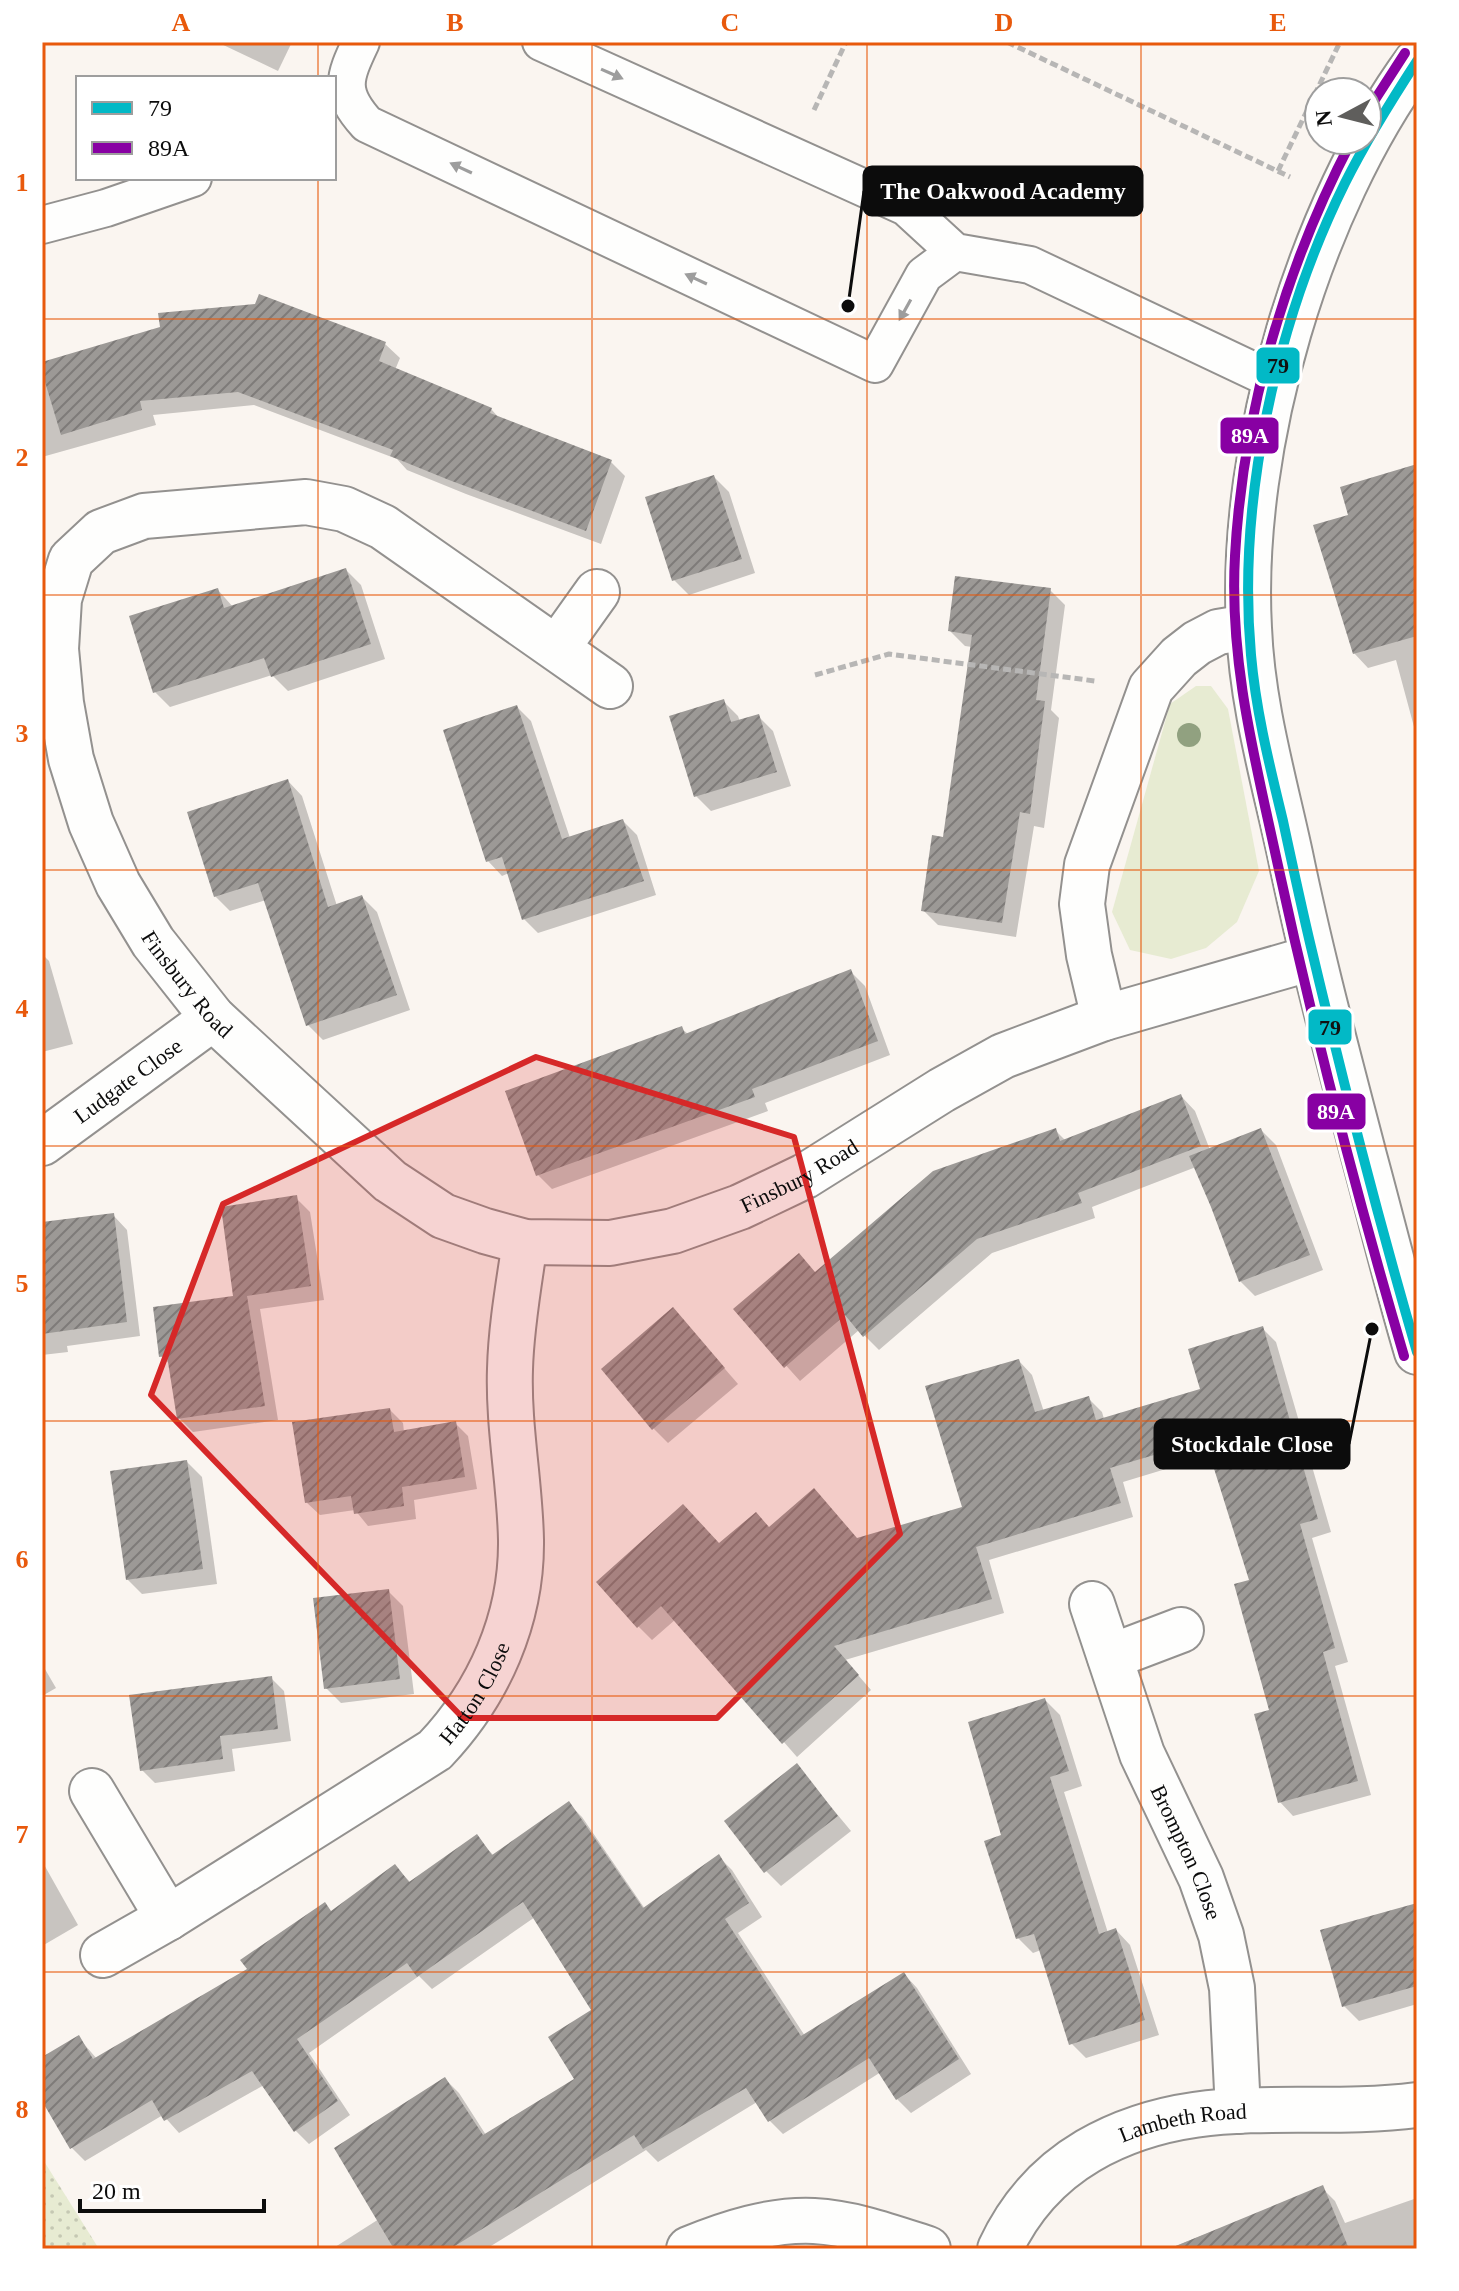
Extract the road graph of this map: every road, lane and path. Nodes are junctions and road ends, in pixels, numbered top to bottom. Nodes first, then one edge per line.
1 (361, 42) edge
2 (541, 42) edge
3 (846, 42) edge
4 (1007, 42) edge
5 (1340, 42) edge
6 (1417, 61) edge
7 (342, 111) edge
8 (793, 156) junction
9 (1278, 171) junction
10 (187, 180) edge
11 (1338, 199) junction
12 (42, 225) edge
13 (955, 252) junction
14 (1275, 381) junction
15 (56, 548) edge
16 (597, 592) dead end
17 (1248, 627) junction
18 (557, 648) junction
19 (815, 675) dead end
20 (610, 686) dead end
21 (1151, 688) junction
22 (1312, 958) junction
23 (213, 1018) junction
24 (1104, 1018) junction
25 (42, 1143) edge
26 (525, 1242) junction
27 (1415, 1337) edge
28 (1092, 1604) dead end
29 (1181, 1630) dead end
30 (1110, 1657) junction
31 (92, 1791) dead end
32 (168, 1918) junction
33 (103, 1955) dead end
34 (1417, 2105) edge
35 (1238, 2111) junction
36 (689, 2249) edge
37 (928, 2249) edge
38 (1000, 2249) edge

1 - 7 lane
2 -> 8 lane
3 - 8 path
4 - 9 path
5 - 9 path
6 - 11 street
13 -> 7 lane
8 - 13 lane
9 - 11 path
10 - 12 lane
11 - 14 street
13 - 14 lane
14 - 17 street
15 - 18 street, Finsbury Road
15 - 23 street, Finsbury Road
16 - 18 street
17 - 21 street
17 - 22 street
18 - 20 street, Finsbury Road
19 - 21 path
21 - 24 street
22 - 24 street, Finsbury Road
22 - 27 street
23 - 25 street, Ludgate Close
23 - 26 street, Finsbury Road
24 - 26 street, Finsbury Road
26 - 32 street, Hatton Close
28 - 30 street, Brompton Close
29 - 30 street
30 - 35 street, Brompton Close
31 - 32 street
32 - 33 street, Hatton Close
34 - 35 street, Lambeth Road
35 - 38 street, Lambeth Road
36 - 37 street

